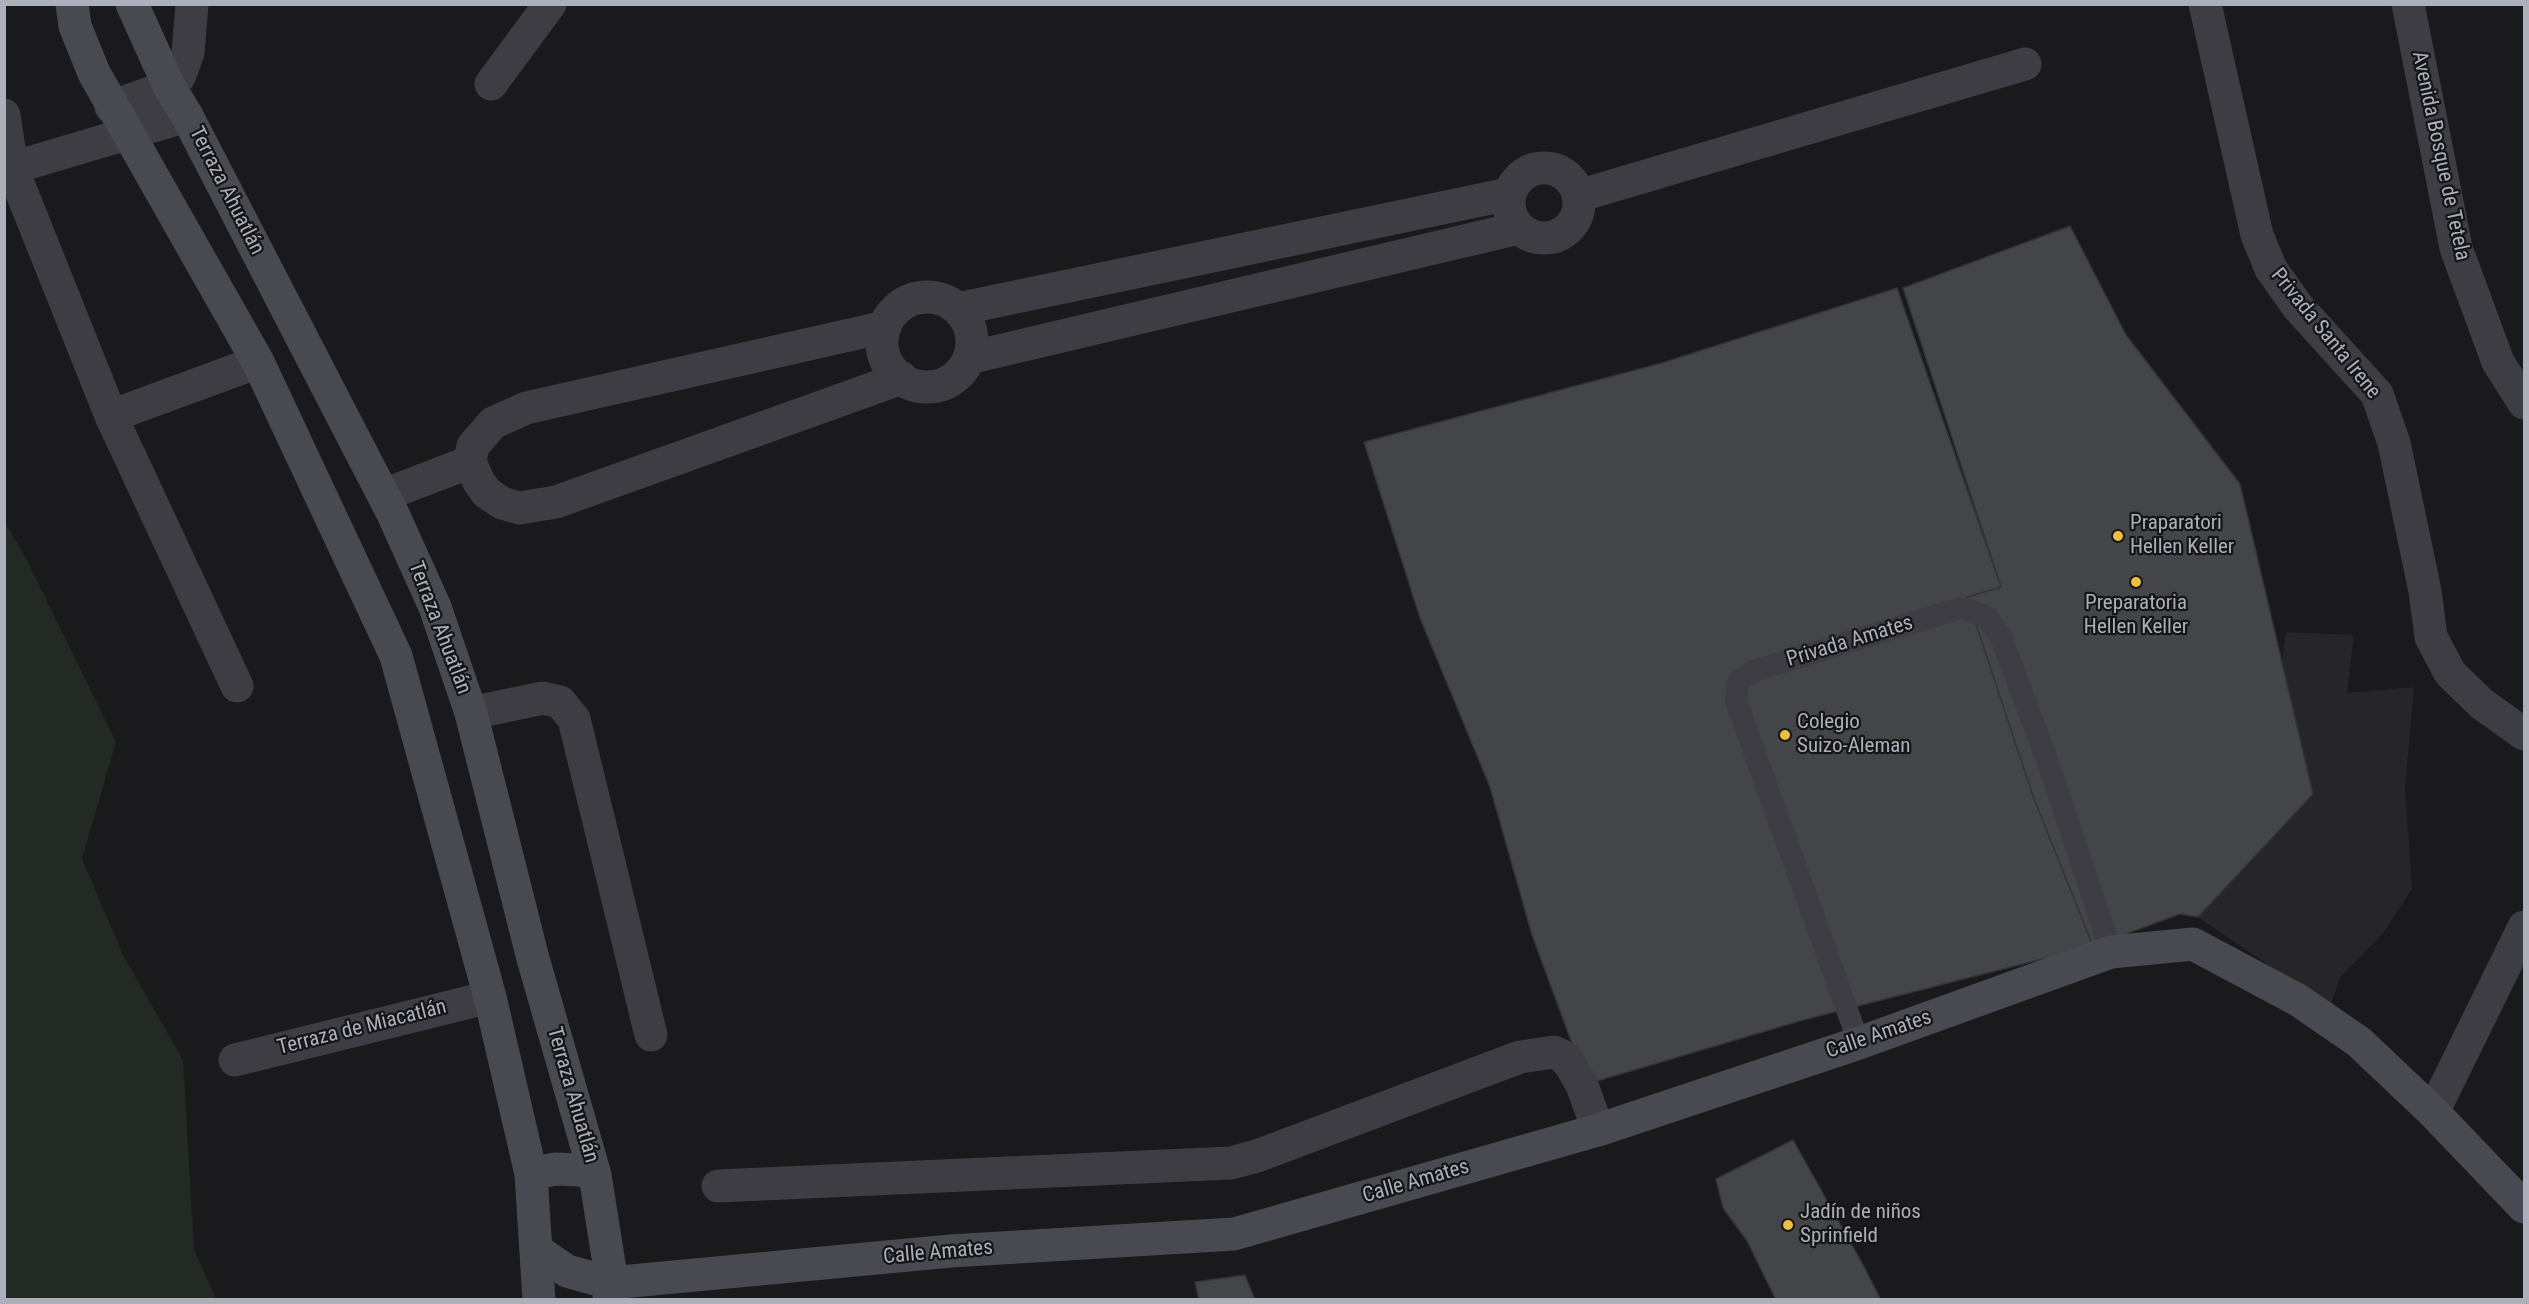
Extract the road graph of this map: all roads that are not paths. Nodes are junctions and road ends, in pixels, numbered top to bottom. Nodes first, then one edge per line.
1 (72, 4) edge
2 (132, 4) edge
3 (192, 4) edge
4 (550, 4) edge
5 (2205, 4) edge
6 (2408, 4) edge
7 (2025, 64) dead end
8 (491, 84) dead end
9 (169, 86) junction
10 (4, 115) edge
11 (187, 116) junction
12 (119, 120) junction
13 (12, 168) junction
14 (1509, 194) junction
15 (1578, 196) junction
16 (1519, 228) junction
17 (958, 309) junction
18 (885, 327) junction
19 (969, 358) junction
20 (258, 362) junction
21 (902, 378) junction
22 (2524, 403) edge
23 (111, 416) junction
24 (475, 472) junction
25 (388, 505) junction
26 (237, 686) dead end
27 (471, 713) junction
28 (2524, 734) edge
29 (2524, 927) edge
30 (2111, 952) junction
31 (490, 997) junction
32 (651, 1035) dead end
33 (1859, 1043) junction
34 (235, 1060) dead end
35 (2433, 1112) junction
36 (1598, 1130) junction
37 (531, 1174) junction
38 (595, 1175) junction
39 (718, 1186) dead end
40 (2524, 1207) edge
41 (536, 1250) junction
42 (610, 1291) edge
43 (539, 1299) edge

1 - 12 street
2 - 9 street, Terraza Ahuatlán
3 - 9 street
4 - 8 street
5 - 28 street, Privada Santa Irene
6 - 22 street, Avenida Bosque de Tetela
7 - 15 street
9 - 11 street, Terraza Ahuatlán
9 - 12 street
10 - 13 street
11 - 12 street
11 - 25 street, Terraza Ahuatlán
12 - 13 street
12 - 20 street
13 - 23 street
14 - 15 street
14 - 16 street
14 - 17 street
15 - 16 street
16 - 19 street
17 - 18 street
17 - 19 street
18 - 21 street
18 - 24 street
19 - 21 street
20 - 23 street
20 - 31 street
21 - 24 street
23 - 26 street
24 - 25 street
25 - 27 street, Terraza Ahuatlán
27 - 32 street
27 - 38 street, Terraza Ahuatlán
29 - 35 street
30 - 33 street, Calle Amates
30 - 33 lane, Privada Amates
30 - 35 street, Calle Amates
31 - 34 street, Terraza de Miacatlán
31 - 37 street
33 - 36 street, Calle Amates
35 - 40 street
36 - 39 street
36 - 42 street, Calle Amates
37 - 38 street
37 - 41 street
38 - 42 street, Terraza Ahuatlán
41 - 42 street
41 - 43 street

